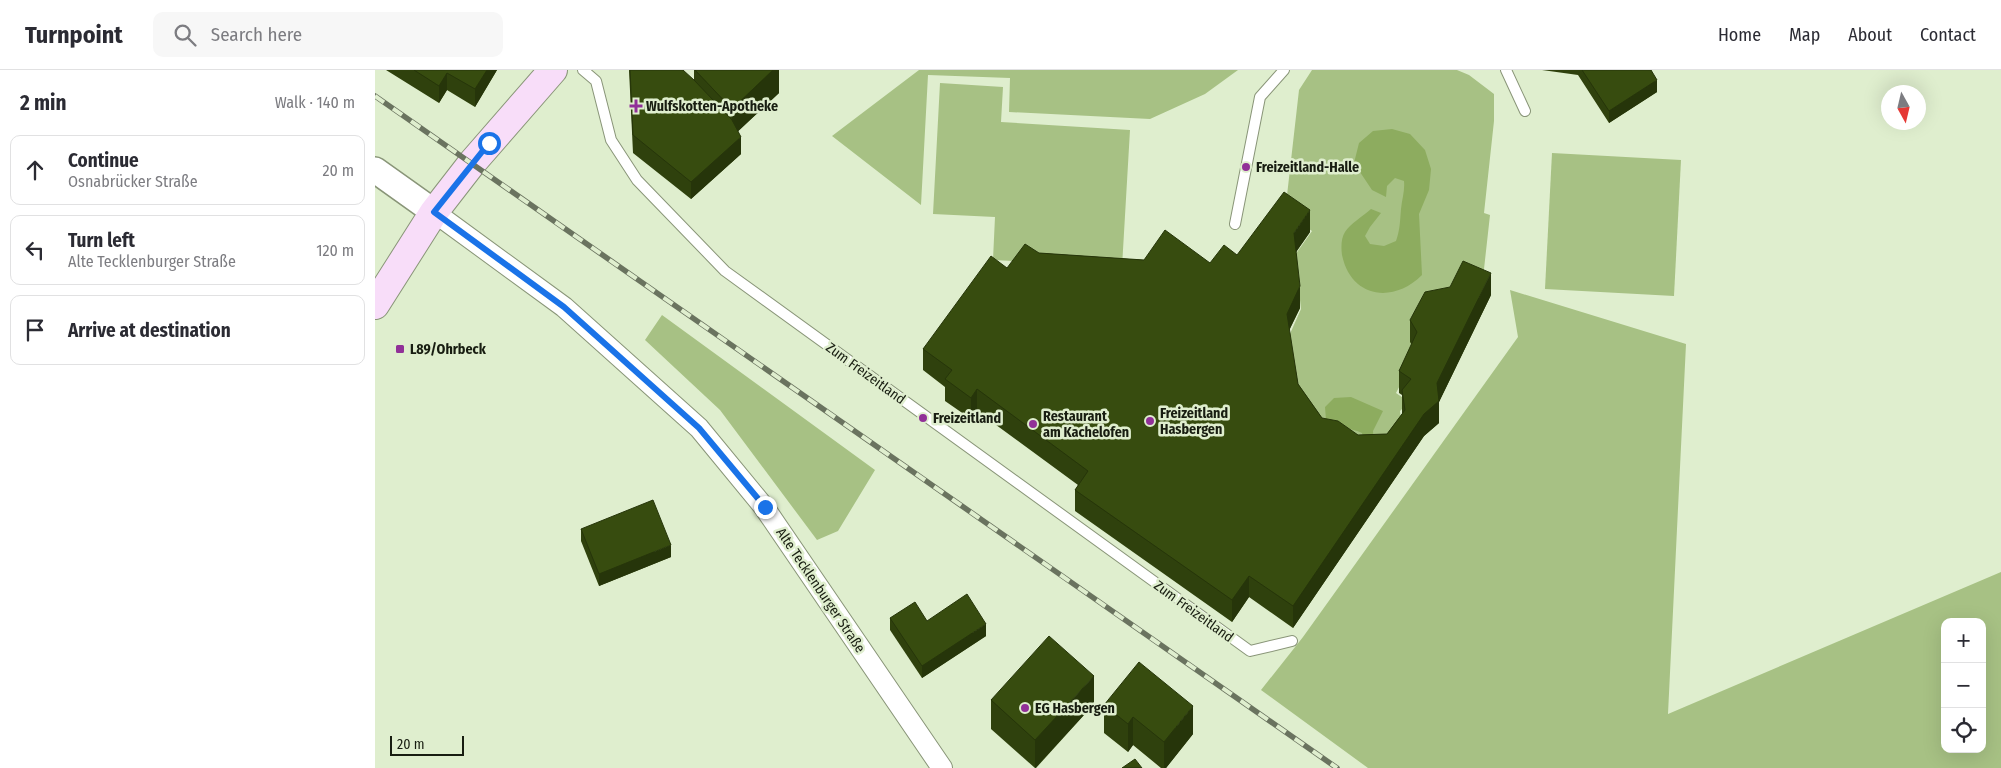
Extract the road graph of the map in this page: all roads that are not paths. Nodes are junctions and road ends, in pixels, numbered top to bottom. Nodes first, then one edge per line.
1 (583, 70) edge
2 (1284, 70) edge
3 (1506, 70) edge
4 (546, 72) edge
5 (1525, 111) dead end
6 (375, 170) edge
7 (434, 212) junction
8 (1235, 224) dead end
9 (375, 305) edge
10 (1292, 641) dead end
11 (942, 768) edge

1 - 10 lane, Zum Freizeitland
2 - 8 lane
3 - 5 lane
4 - 7 main road
6 - 7 street
7 - 9 main road
7 - 11 street, Alte Tecklenburger Straße

